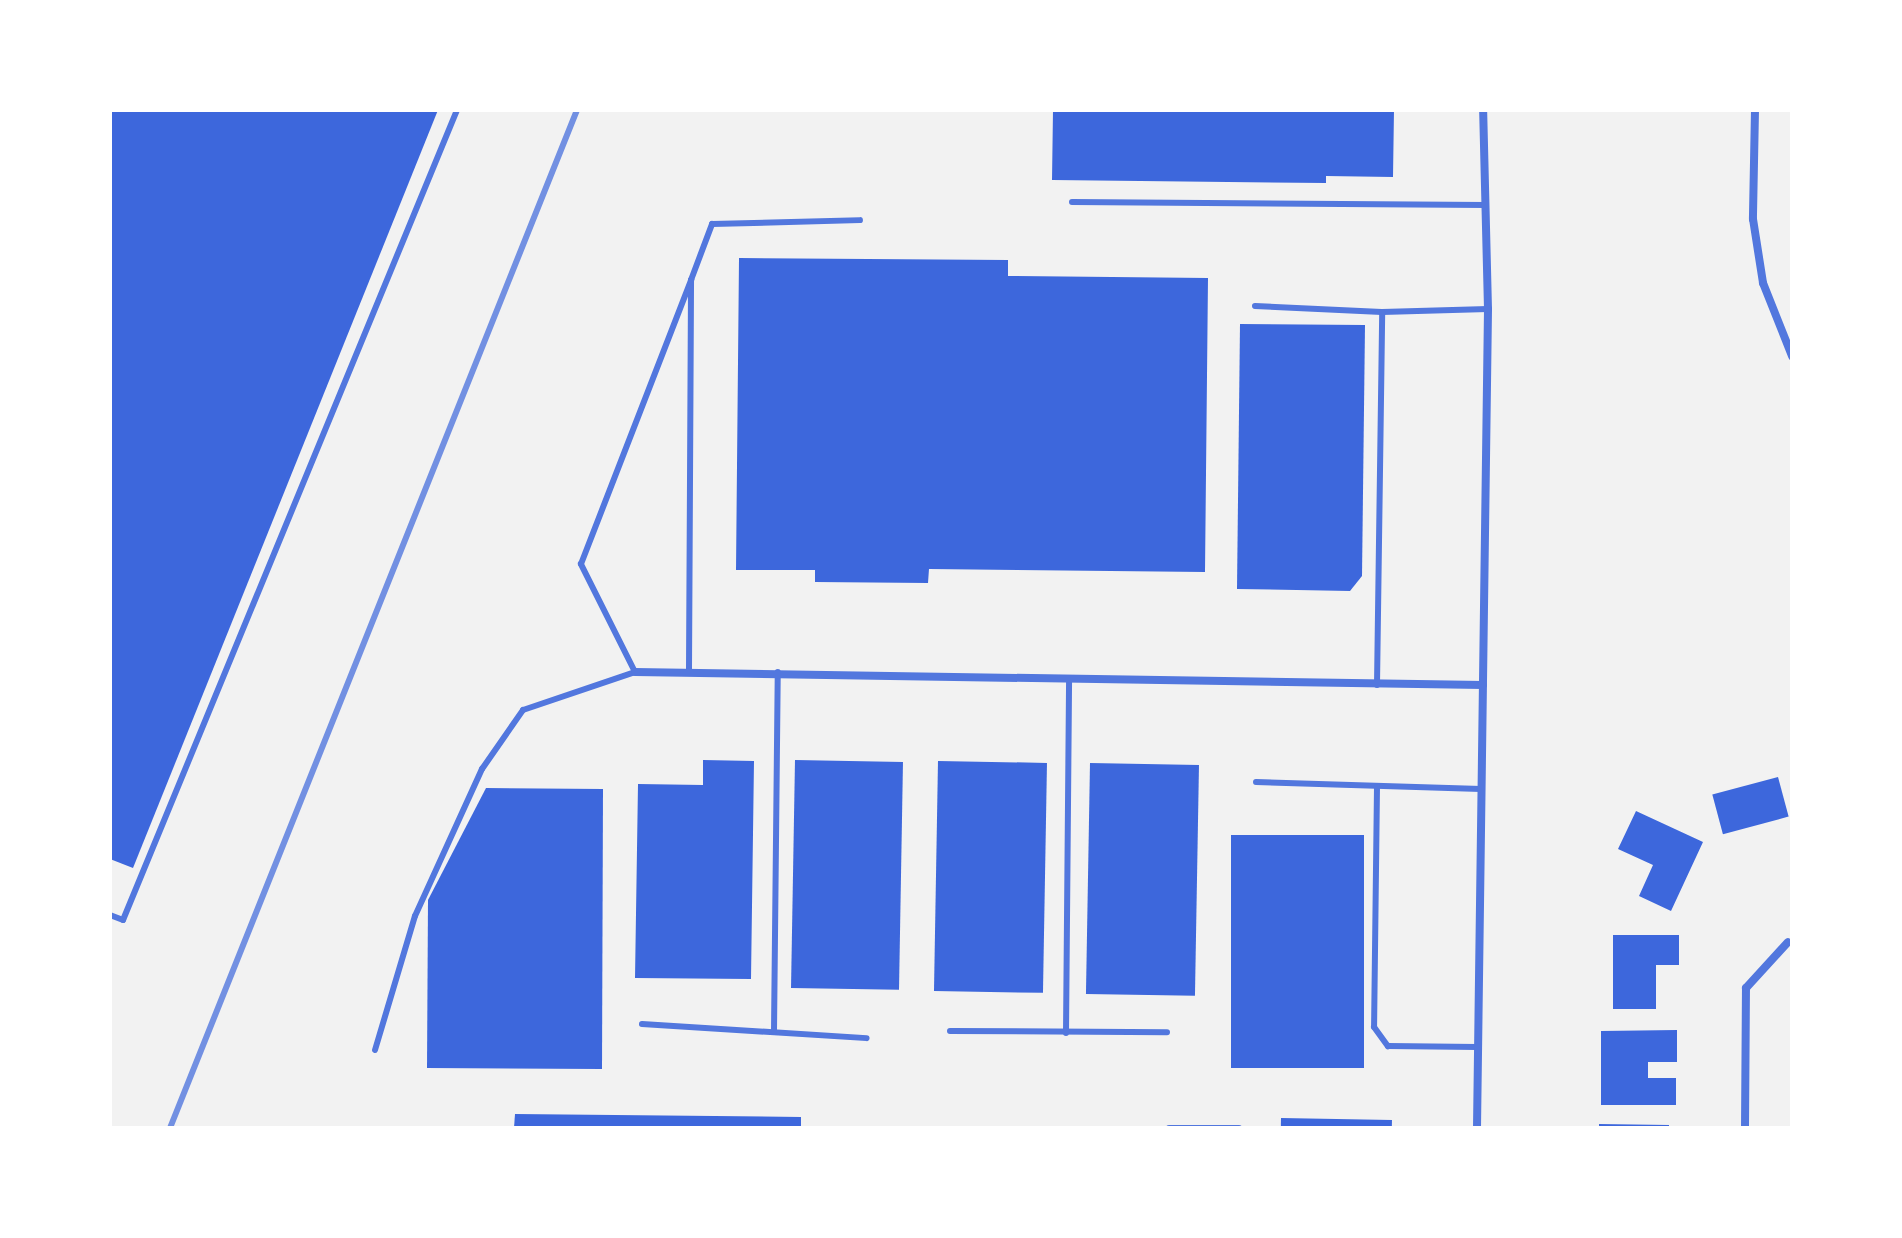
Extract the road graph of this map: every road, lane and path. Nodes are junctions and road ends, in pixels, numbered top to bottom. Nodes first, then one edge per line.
1 (457, 110) edge
2 (1483, 110) edge
3 (1755, 110) edge
4 (1072, 202) dead end
5 (1486, 205) junction
6 (860, 220) dead end
7 (691, 280) junction
8 (1255, 306) dead end
9 (1488, 309) junction
10 (1382, 312) junction
11 (1792, 356) edge
12 (689, 670) junction
13 (635, 672) junction
14 (778, 672) junction
15 (1069, 679) junction
16 (1377, 685) junction
17 (1483, 685) junction
18 (1256, 782) dead end
19 (1377, 787) junction
20 (1481, 789) junction
21 (110, 915) edge
22 (1788, 942) dead end
23 (642, 1024) dead end
24 (774, 1031) junction
25 (950, 1031) dead end
26 (1167, 1032) dead end
27 (1066, 1033) junction
28 (867, 1038) dead end
29 (1477, 1047) junction
30 (375, 1050) dead end
31 (1169, 1128) edge
32 (1239, 1128) edge
33 (1477, 1128) edge
34 (1745, 1128) edge

1 - 21 lane
2 - 5 street
3 - 11 street
4 - 5 lane
5 - 9 street
6 - 7 lane
7 - 12 lane
7 - 13 lane
8 - 10 lane
9 - 10 lane
9 - 17 street
10 - 16 lane
12 - 13 street
12 - 14 street
13 - 30 lane
14 - 15 street
14 - 24 lane
15 - 16 street
15 - 27 lane
16 - 17 street
17 - 20 street
18 - 19 lane
19 - 20 lane
19 - 29 lane
20 - 29 street
22 - 34 street
23 - 24 lane
24 - 28 lane
25 - 27 lane
26 - 27 lane
29 - 33 street
31 - 32 lane

